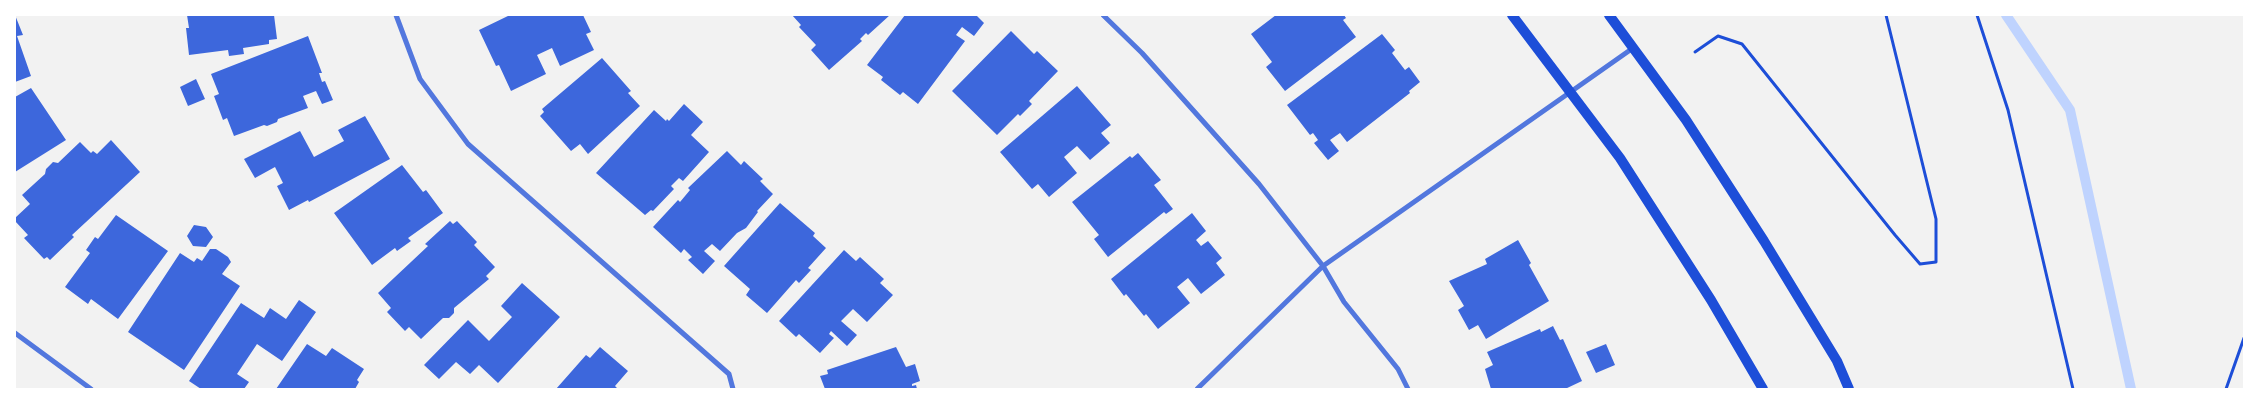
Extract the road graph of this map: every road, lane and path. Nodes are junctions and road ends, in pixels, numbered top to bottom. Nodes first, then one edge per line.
1 (396, 15) edge
2 (1103, 15) edge
3 (1512, 15) edge
4 (1609, 15) edge
5 (1886, 15) edge
6 (1977, 15) edge
7 (1633, 48) junction
8 (1695, 52) dead end
9 (1570, 92) junction
10 (1323, 266) junction
11 (15, 333) edge
12 (2244, 338) edge
13 (91, 389) edge
14 (733, 389) edge
15 (1197, 389) edge
16 (1408, 389) edge
17 (1763, 389) edge
18 (1849, 389) edge
19 (2073, 389) edge
20 (2226, 389) edge

1 - 14 street
2 - 10 street
3 - 9 main road
4 - 7 main road
5 - 8 path
6 - 19 path
7 - 9 street
7 - 18 main road
9 - 10 street
9 - 17 main road
10 - 15 street
10 - 16 street
11 - 13 street
12 - 20 path

